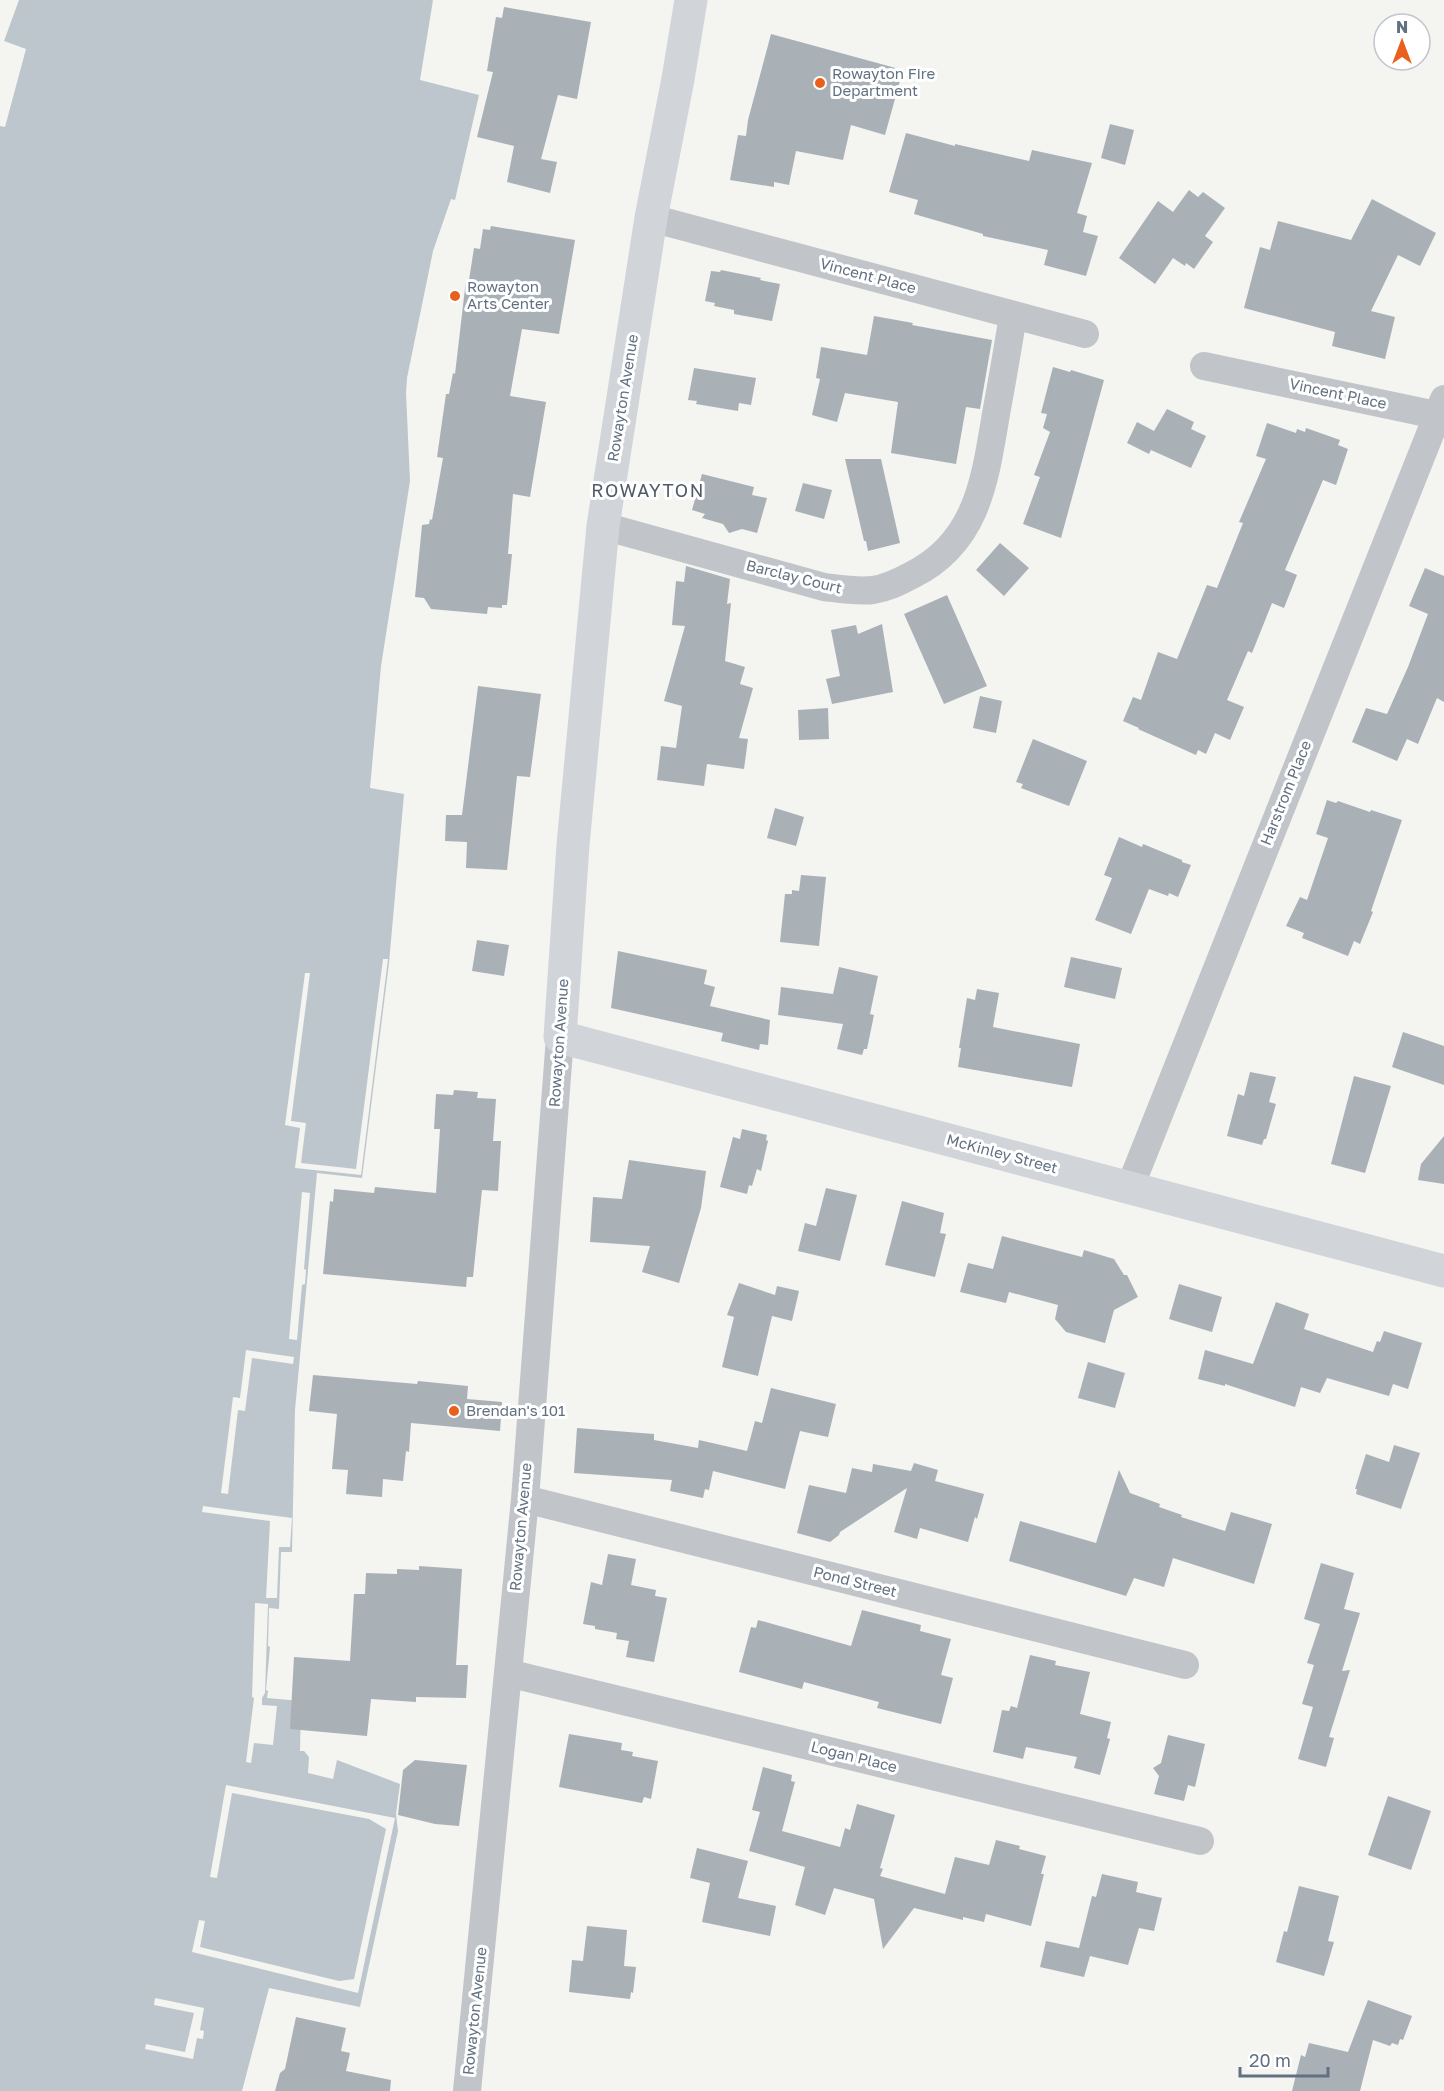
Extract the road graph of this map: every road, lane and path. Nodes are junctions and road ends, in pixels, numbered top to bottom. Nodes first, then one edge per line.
1 (691, 0) edge
2 (651, 218) junction
3 (1013, 315) junction
4 (1085, 334) dead end
5 (1204, 366) dead end
6 (1440, 407) edge
7 (603, 526) junction
8 (560, 1038) junction
9 (1130, 1187) junction
10 (1444, 1271) edge
11 (525, 1499) junction
12 (1185, 1665) dead end
13 (508, 1673) junction
14 (1200, 1841) dead end
15 (467, 2091) edge

1 - 2 main road, Rowayton Avenue
2 - 3 street, Vincent Place
2 - 7 main road, Rowayton Avenue
3 - 4 street, Vincent Place
3 - 7 street, Barclay Court
5 - 6 street, Vincent Place
6 - 9 street, Harstrom Place
7 - 8 main road, Rowayton Avenue
8 - 9 main road, McKinley Street
8 - 11 street, Rowayton Avenue
9 - 10 main road, McKinley Street
11 - 12 street, Pond Street
11 - 13 street, Rowayton Avenue
13 - 14 street, Logan Place
13 - 15 street, Rowayton Avenue

